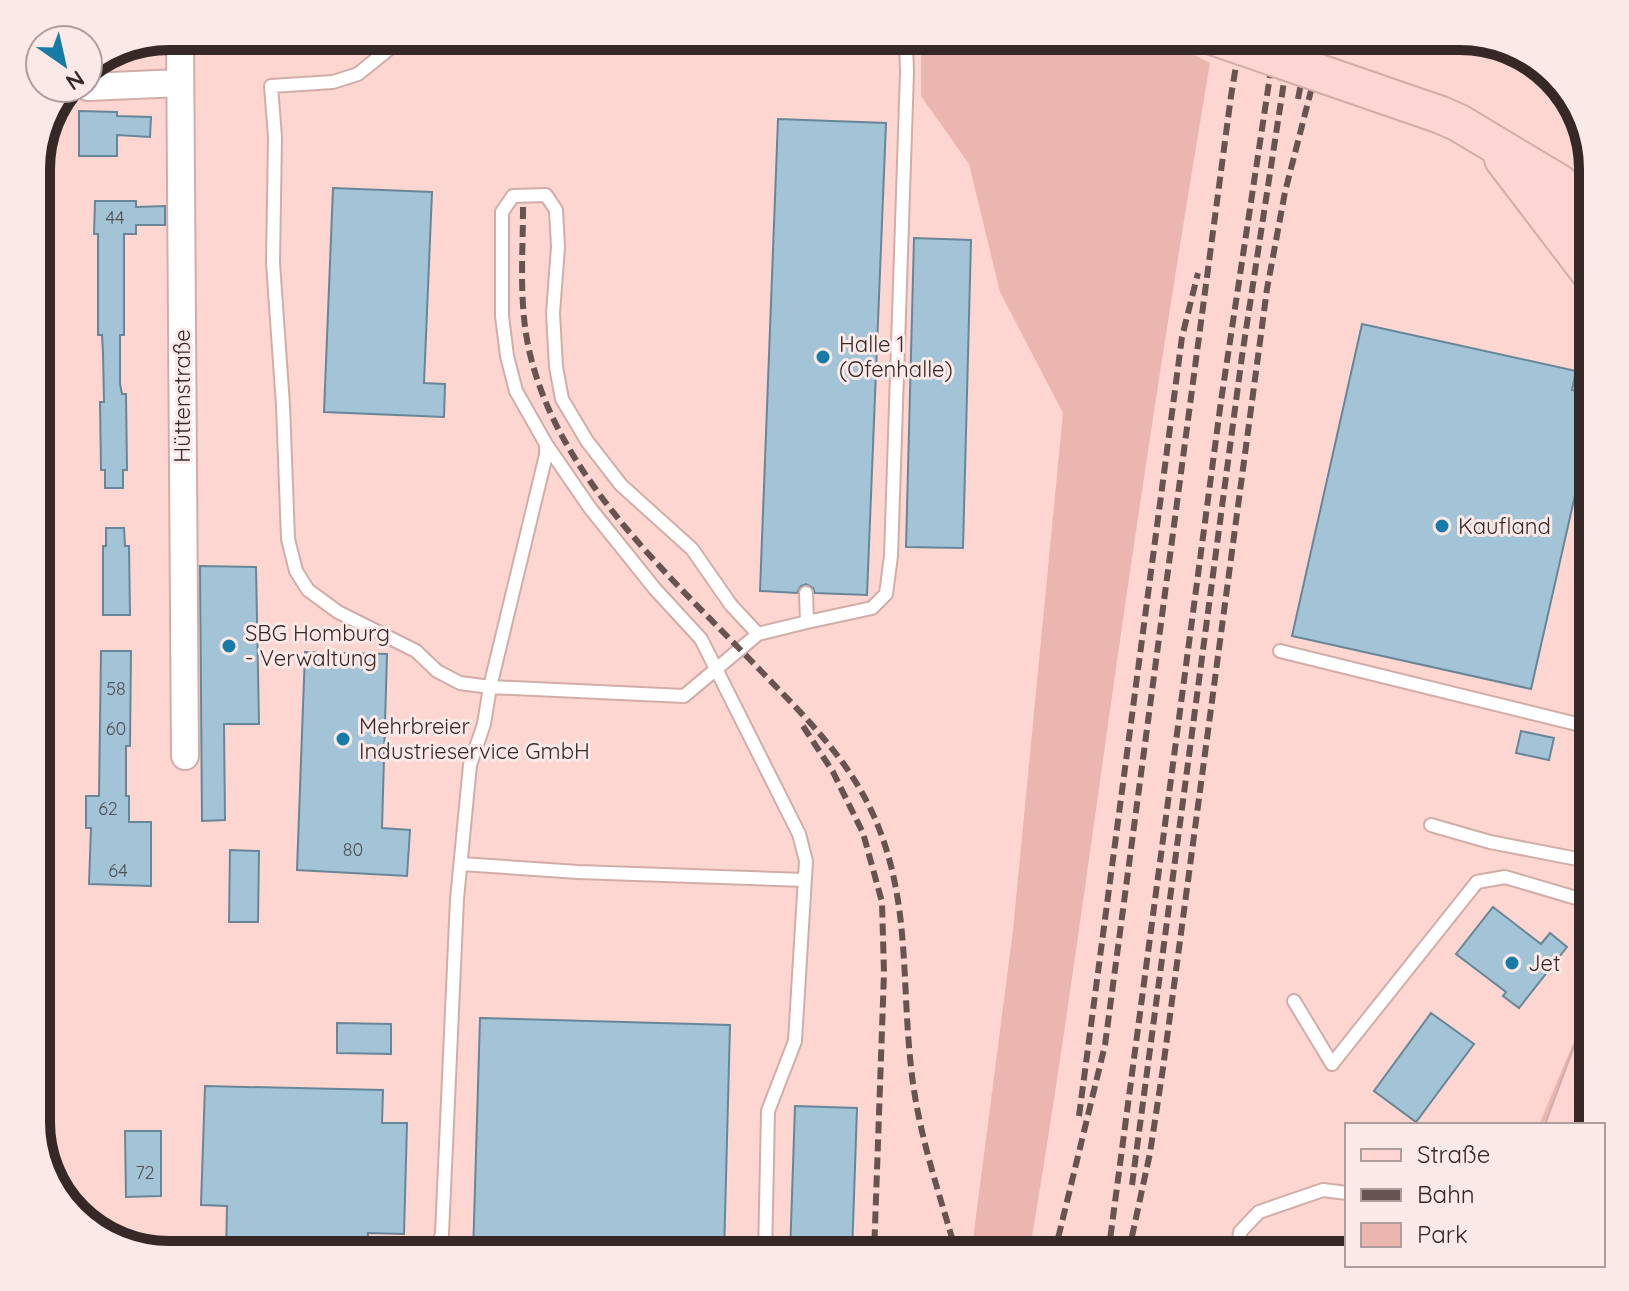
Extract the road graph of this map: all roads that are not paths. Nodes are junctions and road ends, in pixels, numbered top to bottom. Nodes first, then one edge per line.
1 (180, 50) edge
2 (388, 50) edge
3 (906, 50) edge
4 (1253, 50) edge
5 (180, 83) junction
6 (104, 86) edge
7 (1489, 142) junction
8 (1579, 204) edge
9 (1579, 258) edge
10 (546, 444) junction
11 (806, 593) dead end
12 (807, 622) junction
13 (758, 634) junction
14 (1280, 651) dead end
15 (718, 668) junction
16 (490, 687) junction
17 (1579, 725) edge
18 (185, 756) dead end
19 (1431, 825) dead end
20 (1579, 859) edge
21 (461, 864) junction
22 (804, 880) junction
23 (1579, 899) edge
24 (1294, 1001) dead end
25 (1579, 1088) edge
26 (1566, 1123) edge
27 (1345, 1193) edge
28 (439, 1241) edge
29 (765, 1241) edge
30 (1239, 1241) edge

1 - 5 street, Hüttenstraße
2 - 16 lane
3 - 12 lane
4 - 7 main road, bridge
5 - 6 street
5 - 18 street, Hüttenstraße
7 - 8 main road
7 - 9 main road
10 - 13 lane
10 - 15 lane
10 - 16 lane
11 - 12 lane
12 - 13 lane
13 - 15 lane
14 - 17 lane
15 - 16 lane
15 - 22 lane
16 - 21 lane
19 - 20 lane
21 - 22 lane
21 - 28 lane
22 - 29 lane
23 - 24 lane
25 - 26 main road
27 - 30 lane

